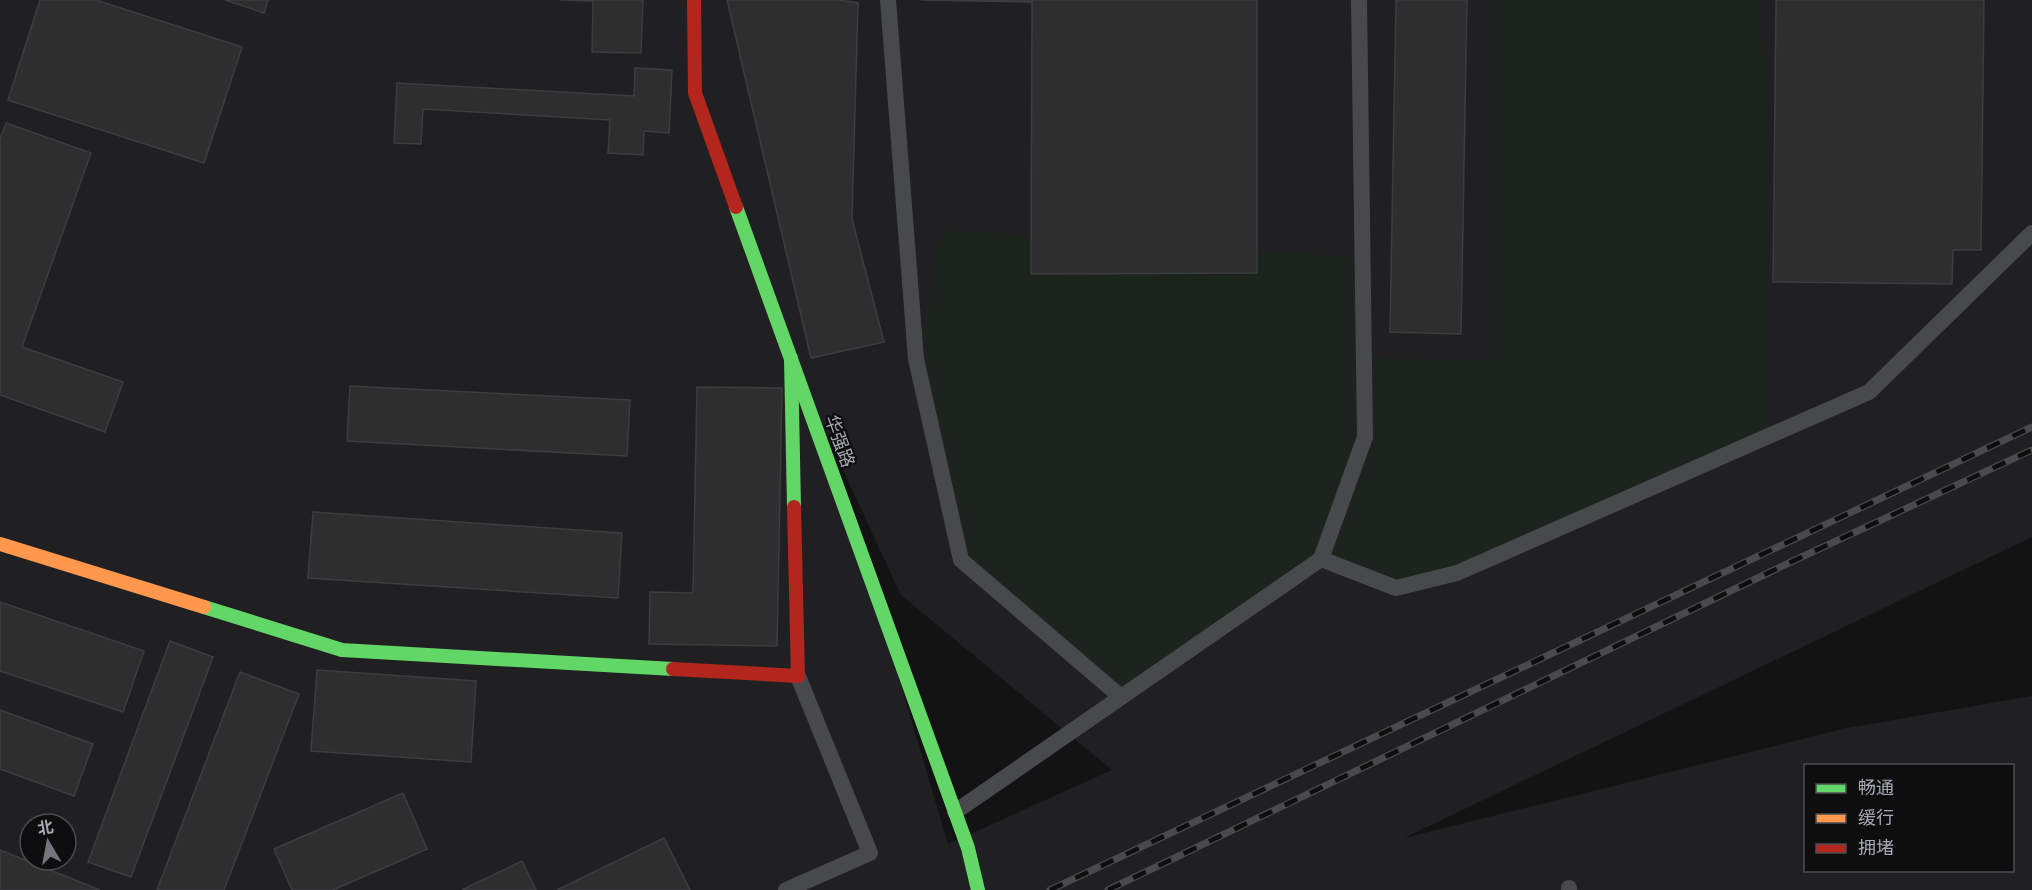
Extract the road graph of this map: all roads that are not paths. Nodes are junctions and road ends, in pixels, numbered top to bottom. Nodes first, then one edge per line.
1 (694, 0) edge
2 (888, 0) edge
3 (1359, 0) edge
4 (2032, 233) edge
5 (791, 358) junction
6 (0, 544) edge
7 (1322, 560) junction
8 (798, 676) junction
9 (1121, 697) junction
10 (955, 812) junction
11 (786, 890) edge
12 (978, 890) edge

1 - 5 street, 华强路
2 - 9 lane
3 - 7 lane
4 - 7 lane
5 - 8 street
5 - 10 street, 华强路
6 - 8 street
7 - 9 lane
8 - 11 lane
9 - 10 lane
10 - 12 street, 华强路

